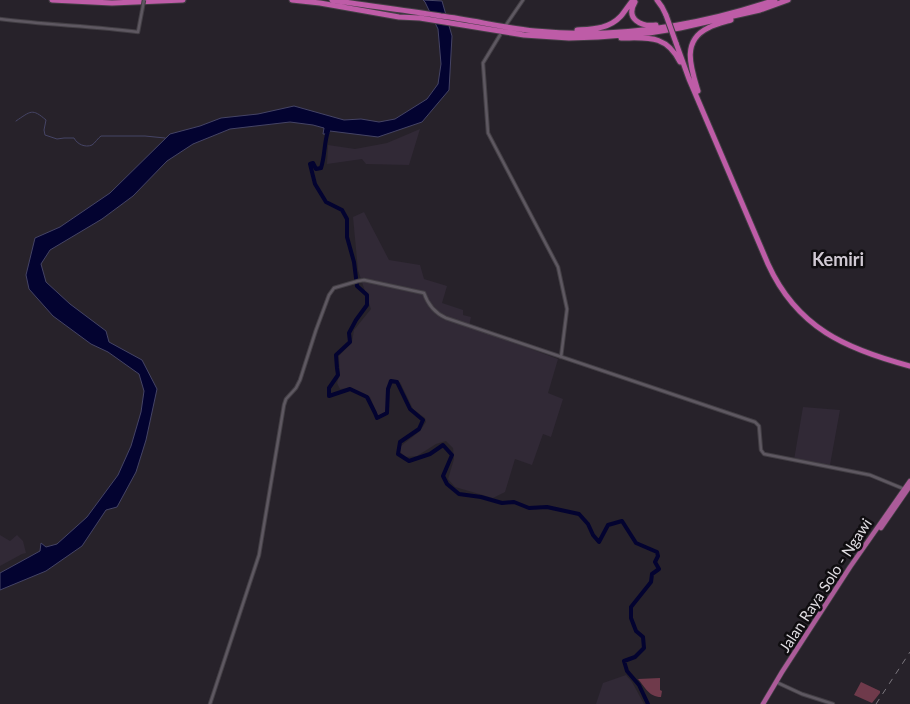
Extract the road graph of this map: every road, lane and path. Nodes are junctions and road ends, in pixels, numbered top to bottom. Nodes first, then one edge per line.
1 (52, 0) edge
2 (144, 0) edge
3 (183, 0) edge
4 (292, 0) edge
5 (332, 0) edge
6 (523, 0) edge
7 (635, 0) edge
8 (658, 0) edge
9 (775, 0) edge
10 (788, 0) edge
11 (760, 10) junction
12 (399, 14) junction
13 (0, 19) edge
14 (697, 21) junction
15 (506, 25) dead end
16 (544, 32) junction
17 (500, 34) dead end
18 (598, 38) junction
19 (677, 43) junction
20 (690, 79) junction
21 (698, 91) junction
22 (561, 357) junction
23 (910, 365) edge
24 (910, 480) edge
25 (910, 486) edge
26 (904, 489) junction
27 (777, 683) junction
28 (210, 704) edge
29 (764, 704) edge
30 (832, 704) edge

1 - 3 highway
2 - 13 street, bridge
4 - 12 highway
5 - 12 highway
6 - 15 street
7 - 14 highway
7 - 16 highway
8 - 19 highway, bridge
9 - 14 highway
10 - 11 highway
11 - 18 highway
11 - 21 highway
12 - 16 highway
12 - 18 highway
14 - 16 highway
17 - 22 street
18 - 20 highway
19 - 20 highway
19 - 21 highway
20 - 23 highway
21 - 23 highway
22 - 26 street
22 - 28 street
24 - 26 highway, Jalan Raya Solo - Ngawi
25 - 27 highway, Jalan Raya Solo - Ngawi
26 - 27 highway, Jalan Raya Solo - Ngawi
27 - 29 highway, Jalan Raya Solo - Ngawi
27 - 30 street

